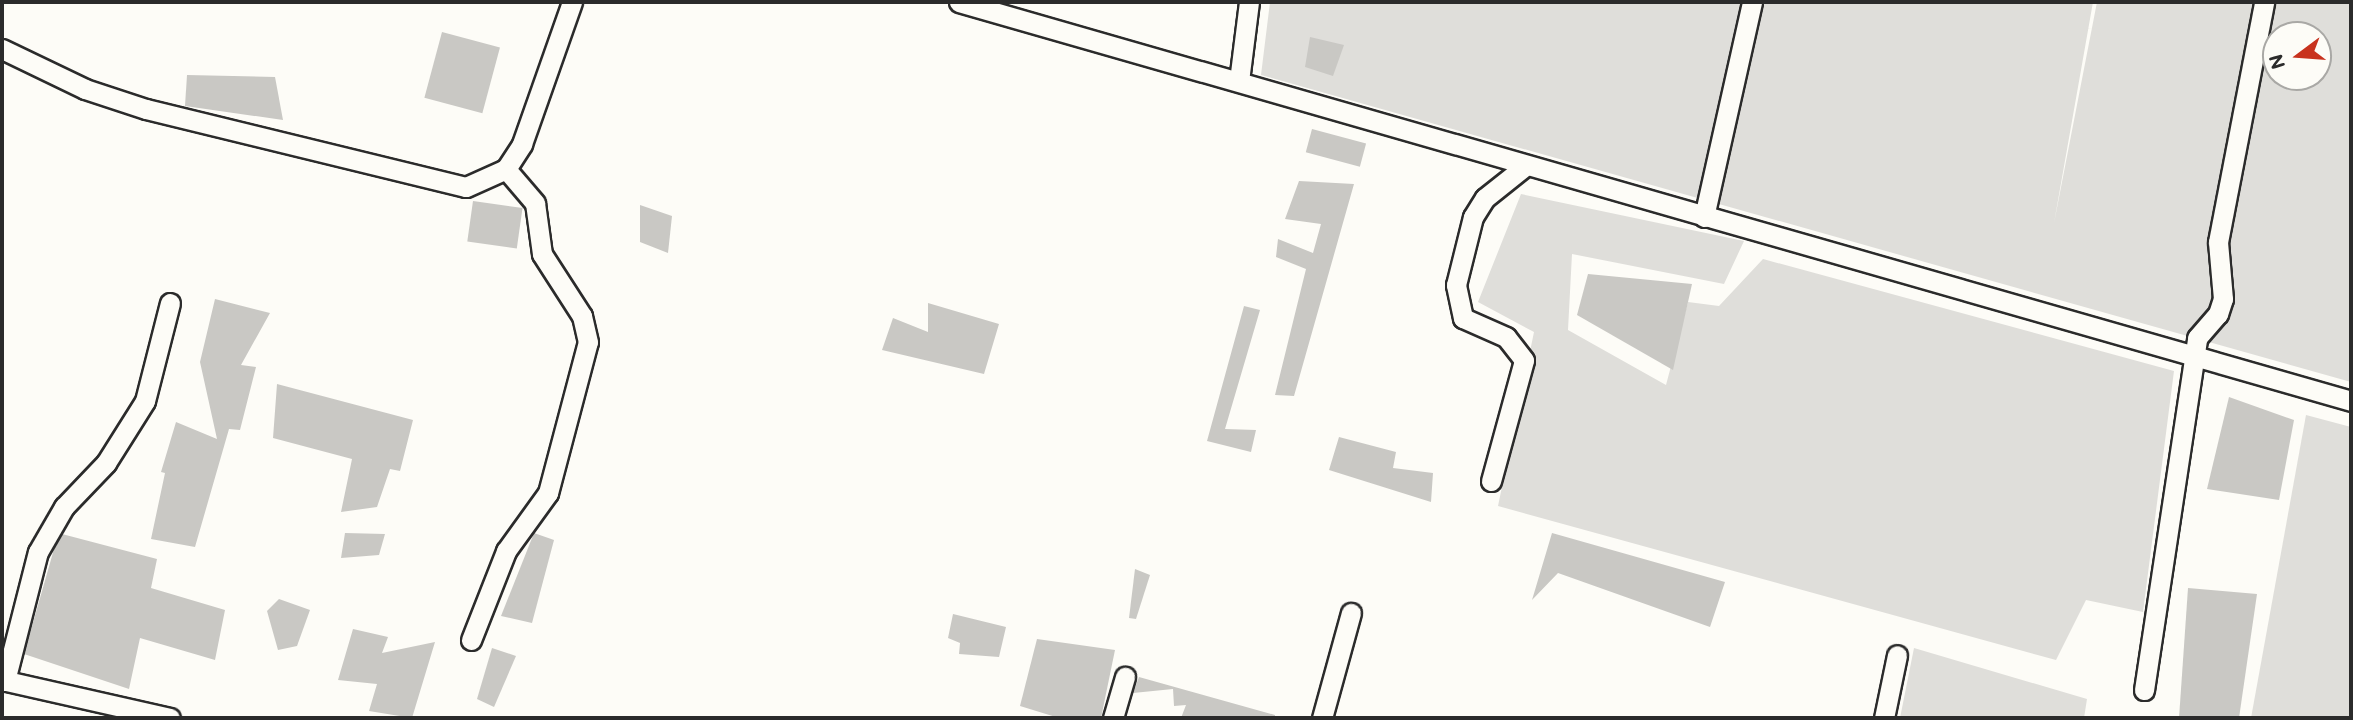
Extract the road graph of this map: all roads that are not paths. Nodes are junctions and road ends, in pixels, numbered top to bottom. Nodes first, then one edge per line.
1 (572, 2) edge
2 (959, 2) edge
3 (1249, 2) edge
4 (1752, 2) edge
5 (2264, 2) edge
6 (2, 49) edge
7 (1239, 81) junction
8 (1524, 167) junction
9 (506, 169) junction
10 (1704, 217) junction
11 (170, 303) dead end
12 (2194, 356) junction
13 (2351, 401) edge
14 (1491, 481) dead end
15 (1351, 614) dead end
16 (471, 640) dead end
17 (1897, 655) dead end
18 (1125, 677) dead end
19 (4, 681) edge
20 (2144, 690) dead end
21 (170, 718) edge
22 (1113, 718) edge
23 (1322, 718) edge
24 (1884, 718) edge

1 - 9 street
2 - 7 street
3 - 7 street
4 - 10 street
5 - 12 street
6 - 9 street
7 - 8 street
8 - 10 street
8 - 14 street
9 - 16 street
10 - 12 street
11 - 19 street
12 - 13 street
12 - 20 street
15 - 23 street
17 - 24 street
18 - 22 street
19 - 21 street

